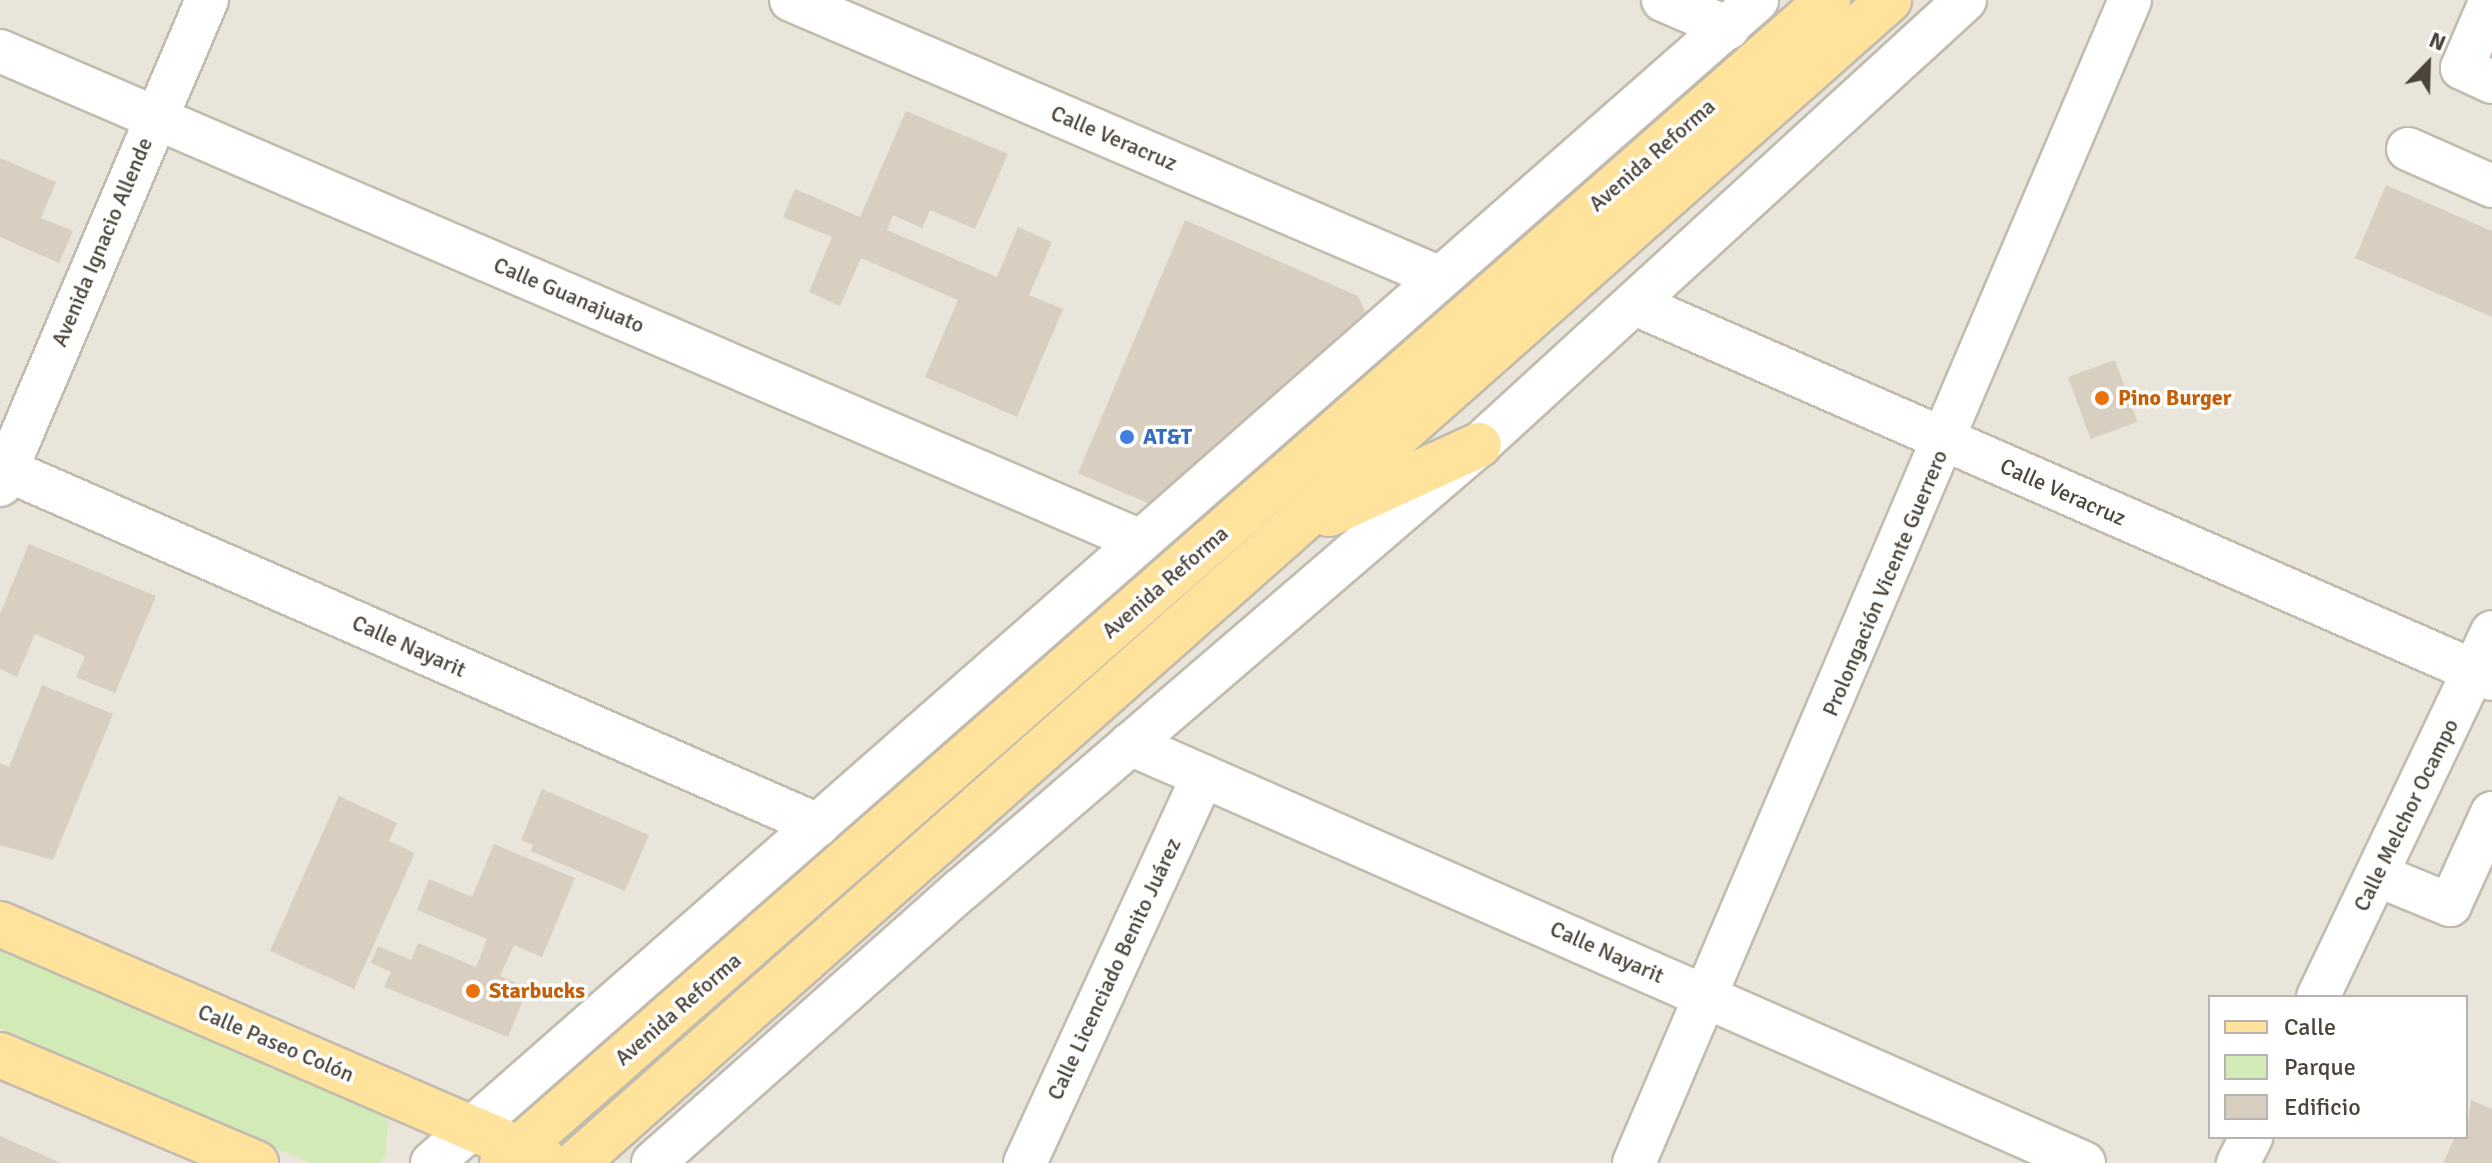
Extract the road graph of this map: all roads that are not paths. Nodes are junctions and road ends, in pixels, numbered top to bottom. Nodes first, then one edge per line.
1 (207, 0) edge
2 (791, 0) edge
3 (1663, 0) edge
4 (1828, 0) edge
5 (1889, 0) edge
6 (1965, 0) edge
7 (2130, 0) edge
8 (2491, 0) edge
9 (1743, 14) edge
10 (0, 51) edge
11 (2492, 82) edge
12 (155, 117) junction
13 (2408, 149) dead end
14 (2492, 186) edge
15 (1436, 276) junction
16 (1635, 304) junction
17 (1946, 441) junction
18 (1479, 445) junction
19 (2, 474) edge
20 (1290, 532) junction
21 (1138, 540) junction
22 (2492, 632) edge
23 (2484, 676) edge
24 (1130, 744) junction
25 (1203, 776) junction
26 (2492, 813) edge
27 (818, 825) junction
28 (2377, 875) junction
29 (0, 924) edge
30 (1707, 995) junction
31 (2319, 995) edge
32 (0, 1055) edge
33 (470, 1127) junction
34 (2250, 1139) edge
35 (524, 1158) edge
36 (256, 1163) edge
37 (432, 1163) edge
38 (576, 1163) edge
39 (653, 1163) edge
40 (1025, 1163) edge
41 (1634, 1163) edge
42 (2084, 1163) edge
43 (2238, 1163) edge

1 - 12 street, Avenida Ignacio Allende
2 - 15 street, Calle Veracruz
3 - 9 street
4 - 35 main road, Avenida Reforma
5 - 20 main road, Avenida Reforma
6 - 16 street
7 - 17 street, Prolongación Vicente Guerrero
8 - 11 street
9 - 15 street
10 - 12 street, Calle Guanajuato
12 - 19 street, Avenida Ignacio Allende
12 - 21 street, Calle Guanajuato
13 - 14 street
15 - 21 street
16 - 17 street, Calle Veracruz
16 - 18 street
17 - 23 street, Calle Veracruz
17 - 30 street, Prolongación Vicente Guerrero
18 - 20 main road
18 - 24 street
19 - 27 street, Calle Nayarit
20 - 38 main road, Avenida Reforma
21 - 27 street
22 - 23 street, Calle Melchor Ocampo
23 - 28 street, Calle Melchor Ocampo
24 - 25 street, Calle Nayarit
24 - 39 street
25 - 30 street, Calle Nayarit
25 - 40 street, Calle Licenciado Benito Juárez
26 - 28 street
27 - 33 street
28 - 31 street, Calle Melchor Ocampo
29 - 33 main road, Calle Paseo Colón
30 - 41 street, Prolongación Vicente Guerrero
30 - 42 street, Calle Nayarit
32 - 36 main road
33 - 35 main road, Calle Paseo Colón
33 - 37 street
34 - 43 street

